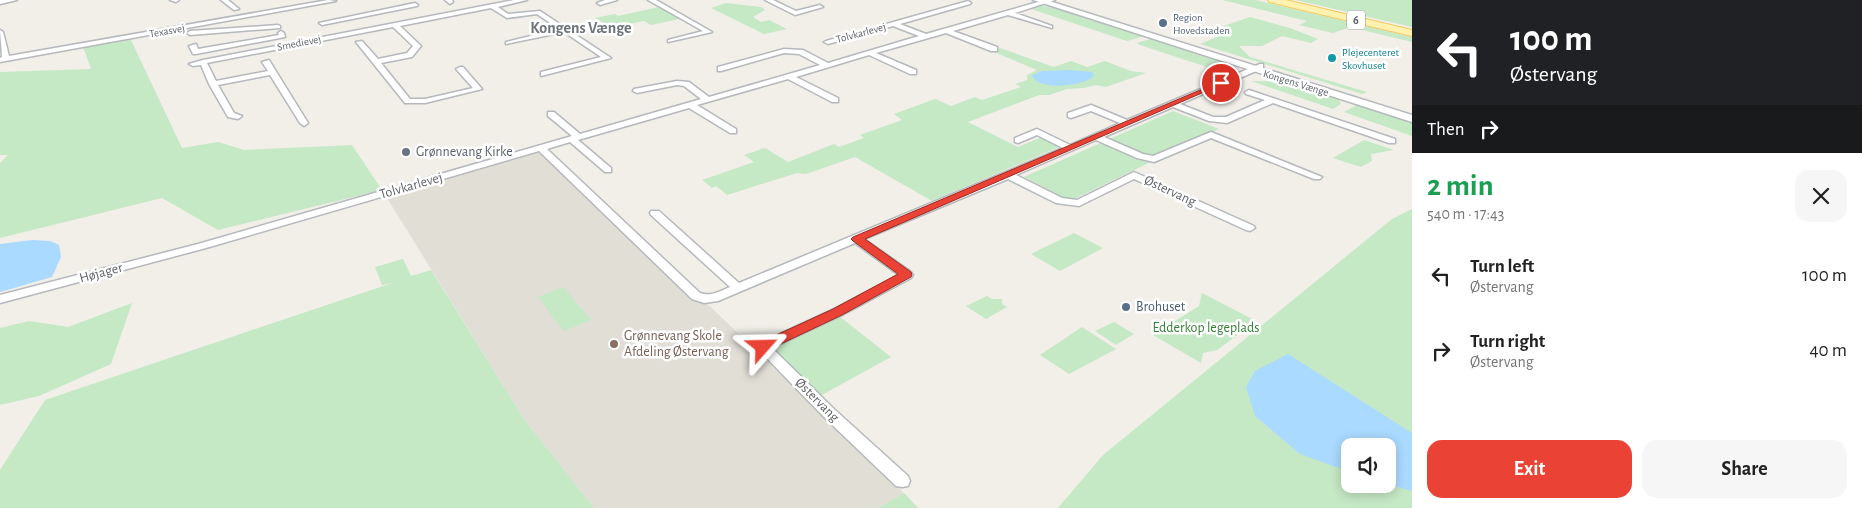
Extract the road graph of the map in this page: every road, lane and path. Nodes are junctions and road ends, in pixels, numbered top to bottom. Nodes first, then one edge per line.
1 (13, 0) edge
2 (224, 0) edge
3 (408, 0) edge
4 (524, 0) edge
5 (614, 0) edge
6 (651, 0) edge
7 (768, 0) edge
8 (1273, 0) edge
9 (332, 1) edge
10 (1046, 1) edge
11 (0, 2) edge
12 (600, 3) dead end
13 (968, 3) dead end
14 (492, 6) junction
15 (820, 7) dead end
16 (236, 9) dead end
17 (423, 11) junction
18 (1009, 13) junction
19 (322, 23) dead end
20 (894, 24) junction
21 (396, 25) junction
22 (1050, 27) dead end
23 (239, 30) junction
24 (564, 30) junction
25 (947, 31) junction
26 (0, 32) edge
27 (1412, 33) edge
28 (179, 37) dead end
29 (926, 37) junction
30 (670, 41) dead end
31 (360, 42) dead end
32 (828, 42) dead end
33 (508, 43) dead end
34 (235, 44) junction
35 (193, 46) dead end
36 (994, 49) dead end
37 (870, 53) junction
38 (229, 57) junction
39 (3, 59) edge
40 (203, 62) junction
41 (266, 62) dead end
42 (376, 62) junction
43 (193, 64) dead end
44 (827, 65) junction
45 (1257, 68) junction
46 (460, 69) dead end
47 (721, 69) dead end
48 (273, 72) junction
49 (913, 72) dead end
50 (544, 74) dead end
51 (789, 76) junction
52 (213, 84) junction
53 (637, 90) dead end
54 (1249, 92) dead end
55 (708, 100) junction
56 (835, 100) dead end
57 (1272, 100) junction
58 (691, 104) junction
59 (1173, 104) junction
60 (551, 114) dead end
61 (1412, 114) edge
62 (238, 116) dead end
63 (1071, 116) dead end
64 (1412, 119) edge
65 (304, 123) dead end
66 (1129, 124) junction
67 (734, 131) dead end
68 (1097, 137) junction
69 (576, 138) junction
70 (1018, 140) dead end
71 (1392, 141) dead end
72 (542, 148) junction
73 (1070, 148) junction
74 (608, 170) dead end
75 (1008, 175) junction
76 (1317, 177) dead end
77 (655, 213) dead end
78 (1250, 228) dead end
79 (856, 239) junction
80 (202, 246) joint
81 (739, 289) junction
82 (0, 299) edge
83 (902, 481) dead end

1 - 11 street
2 - 16 street
3 - 17 street
4 - 14 street, Smedievej
5 - 12 street
6 - 30 street
7 - 15 street
8 - 27 main road, 6
9 - 39 street, Texasvej
10 - 18 street, Tolvkarlevej
10 - 45 street, Kongens Vænge
13 - 20 street, Tolvkarlevej
14 - 17 street, Smedievej
14 - 24 street
17 - 19 street, Smedievej
17 - 21 street, Smedievej
18 - 22 street
18 - 25 street, Tolvkarlevej
20 - 29 street, Tolvkarlevej
20 - 32 street, Tolvkarlevej
21 - 38 street, Smedievej
21 - 42 street
23 - 28 street
23 - 34 street
23 - 34 street
24 - 33 street
24 - 50 street
25 - 29 street, Tolvkarlevej
25 - 36 street
26 - 39 street
29 - 37 street, Tolvkarlevej
31 - 42 street
34 - 35 street
34 - 38 street
37 - 44 street, Tolvkarlevej
37 - 49 street, Tolvkarlevej
38 - 40 street, Smedievej
40 - 43 street, Smedievej
40 - 52 street
41 - 48 street, Smedievej
42 - 46 street
44 - 47 street
44 - 51 street, Tolvkarlevej
45 - 59 street
45 - 61 street, Kongens Vænge
45 - 64 street, Kongens Vænge
48 - 52 street, Smedievej
48 - 65 street, Smedievej
51 - 55 street, Tolvkarlevej
51 - 56 street
52 - 62 street
53 - 55 street
54 - 57 street
55 - 58 street, Tolvkarlevej
57 - 59 street
57 - 71 street
58 - 67 street
58 - 69 street, Tolvkarlevej
59 - 66 street
60 - 69 street
63 - 66 street
66 - 68 street
68 - 73 street
68 - 76 street, Østervang
69 - 72 street, Tolvkarlevej
69 - 74 street
70 - 73 street
72 - 80 street, Tolvkarlevej
72 - 81 street
73 - 75 street
75 - 78 street, Østervang
75 - 79 street
77 - 81 street
79 - 81 street
79 - 83 street, Østervang
80 - 82 street, Højager

